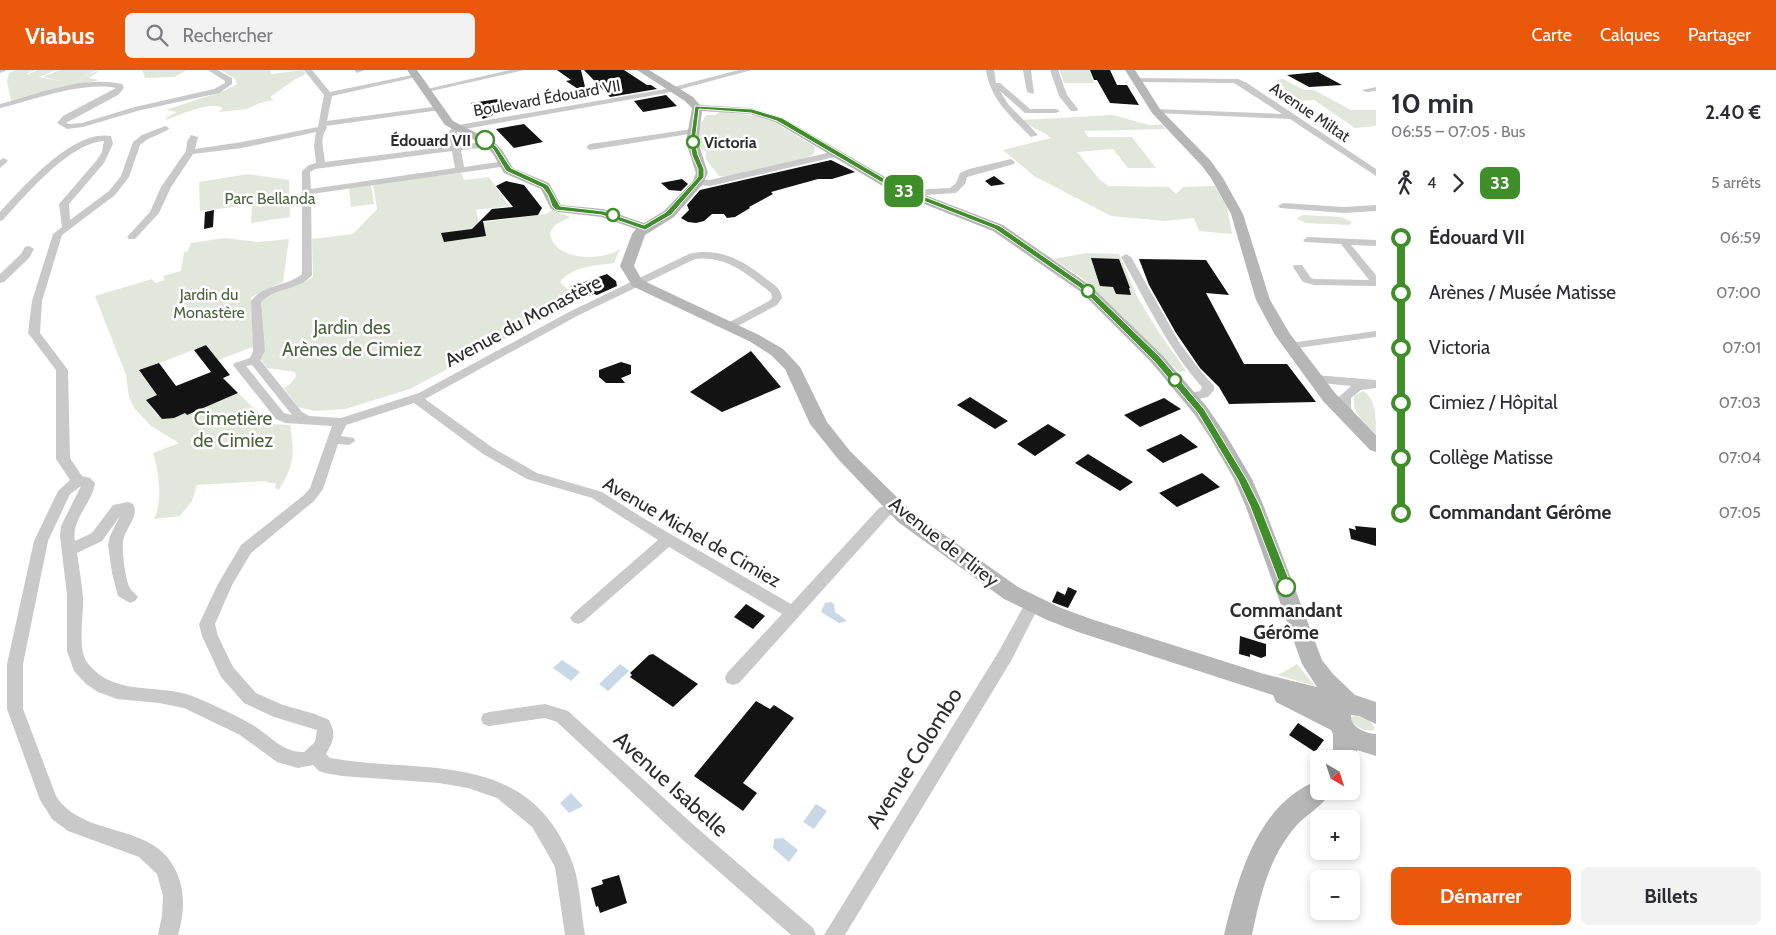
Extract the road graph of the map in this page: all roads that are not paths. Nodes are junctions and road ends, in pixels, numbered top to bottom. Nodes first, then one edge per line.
1 (212, 70) edge
2 (308, 70) edge
3 (479, 70) edge
4 (520, 70) edge
5 (642, 70) edge
6 (748, 70) edge
7 (1027, 70) edge
8 (1054, 70) edge
9 (414, 73) edge
10 (991, 74) edge
11 (1134, 75) edge
12 (488, 77) junction
13 (673, 89) junction
14 (1376, 89) edge
15 (427, 90) junction
16 (1366, 90) dead end
17 (1032, 92) dead end
18 (328, 95) junction
19 (0, 106) edge
20 (440, 108) junction
21 (697, 108) junction
22 (1074, 109) dead end
23 (1056, 111) dead end
24 (1156, 111) junction
25 (1292, 117) junction
26 (323, 126) junction
27 (165, 128) dead end
28 (456, 128) junction
29 (692, 131) junction
30 (1034, 135) dead end
31 (194, 137) dead end
32 (490, 144) junction
33 (590, 147) dead end
34 (456, 148) junction
35 (190, 152) junction
36 (836, 154) junction
37 (1012, 162) dead end
38 (505, 164) junction
39 (320, 165) junction
40 (460, 171) junction
41 (1376, 173) edge
42 (698, 182) junction
43 (307, 192) junction
44 (909, 193) junction
45 (1283, 206) dead end
46 (1376, 208) edge
47 (0, 218) edge
48 (66, 226) junction
49 (645, 228) junction
50 (132, 237) dead end
51 (1308, 240) dead end
52 (1343, 241) junction
53 (1376, 243) edge
54 (29, 249) dead end
55 (1126, 257) dead end
56 (1298, 267) dead end
57 (0, 280) edge
58 (637, 282) junction
59 (1376, 282) edge
60 (728, 327) junction
61 (1376, 334) edge
62 (1290, 346) junction
63 (1315, 379) junction
64 (1373, 384) edge
65 (1189, 397) junction
66 (417, 399) junction
67 (1352, 421) junction
68 (342, 422) junction
69 (1376, 446) edge
70 (77, 482) junction
71 (895, 507) junction
72 (668, 540) junction
73 (69, 550) junction
74 (130, 597) dead end
75 (1032, 604) junction
76 (792, 612) junction
77 (578, 618) dead end
78 (733, 678) dead end
79 (1376, 714) edge
80 (1344, 716) junction
81 (488, 719) dead end
82 (1375, 745) edge
83 (1345, 750) edge
84 (314, 754) junction
85 (1360, 757) edge
86 (1310, 798) edge
87 (168, 935) edge
88 (575, 935) edge
89 (806, 935) edge
90 (834, 935) edge
91 (1238, 935) edge

1 - 19 street
2 - 18 street
3 - 12 street
4 - 12 street
5 - 13 street
6 - 13 street, Boulevard Édouard VII
7 - 17 street
8 - 22 street
9 - 15 street
9 - 18 street
10 - 23 street
10 - 30 street
11 - 24 street
11 - 25 street, Avenue Miltat
12 - 15 street
13 - 21 street
13 - 28 street, Boulevard Édouard VII
14 - 16 street
15 - 20 street
18 - 26 street
20 - 26 street
20 - 28 street
21 - 29 street
21 - 36 street
24 - 25 street
24 - 62 street
25 - 41 street, Avenue Miltat
26 - 35 street
26 - 39 street
27 - 48 street
28 - 32 street
28 - 34 street
29 - 33 street
29 - 42 street
31 - 35 street
32 - 34 street
32 - 38 street
34 - 39 street
34 - 40 street
35 - 50 street
36 - 42 street
36 - 44 street
37 - 44 street
38 - 40 street
38 - 49 street
39 - 43 street
40 - 43 street
42 - 49 street
43 - 68 street
44 - 65 street
45 - 46 street
47 - 48 street
48 - 70 street
49 - 58 street
51 - 52 street
52 - 53 street
52 - 59 street
54 - 57 street
55 - 65 street
56 - 59 street
58 - 60 street, Avenue de Flirey
58 - 60 street, Avenue du Monastère
58 - 66 street, Avenue du Monastère
60 - 71 street, Avenue de Flirey
61 - 62 street
62 - 63 street
63 - 64 street
63 - 67 street
64 - 67 street
65 - 80 street
66 - 68 street, Avenue du Monastère
66 - 72 street, Avenue Michel de Cimiez
67 - 69 street
68 - 84 street
70 - 73 street
70 - 87 street
71 - 75 street, Avenue de Flirey
71 - 76 street
72 - 76 street, Avenue Michel de Cimiez
72 - 77 street
73 - 74 street
73 - 84 street
75 - 80 street, Avenue de Flirey
75 - 90 street, Avenue Colombo
76 - 78 street
79 - 80 street
80 - 82 street
80 - 83 street
81 - 89 street, Avenue Isabelle
82 - 85 street
84 - 88 street
86 - 91 street

